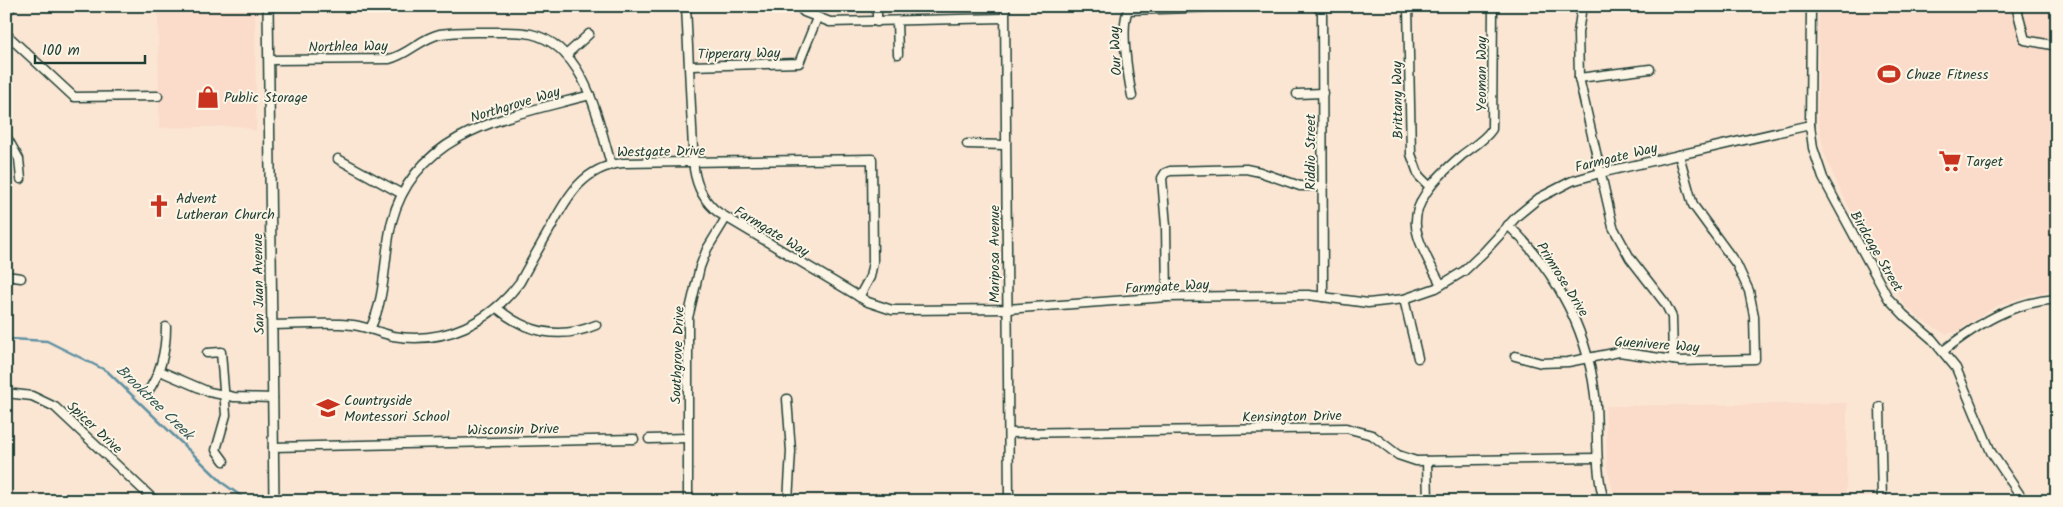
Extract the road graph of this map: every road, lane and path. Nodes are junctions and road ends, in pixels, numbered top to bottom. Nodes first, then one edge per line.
1 (12, 6) edge
2 (268, 6) edge
3 (686, 6) edge
4 (798, 6) edge
5 (877, 6) edge
6 (1005, 6) edge
7 (1254, 6) edge
8 (1408, 6) edge
9 (1493, 6) edge
10 (1582, 6) edge
11 (1811, 6) edge
12 (2016, 6) edge
13 (1317, 7) edge
14 (6, 13) edge
15 (818, 18) junction
16 (1004, 18) junction
17 (898, 21) junction
18 (877, 22) junction
19 (6, 34) edge
20 (589, 34) dead end
21 (2057, 46) edge
22 (898, 54) dead end
23 (566, 55) junction
24 (269, 60) junction
25 (691, 66) junction
26 (1650, 69) dead end
27 (1579, 78) junction
28 (1323, 93) junction
29 (1297, 94) dead end
30 (158, 96) dead end
31 (590, 96) junction
32 (1132, 96) dead end
33 (1810, 125) junction
34 (6, 136) edge
35 (967, 144) dead end
36 (1005, 144) junction
37 (1678, 155) junction
38 (338, 159) dead end
39 (693, 162) junction
40 (611, 164) junction
41 (1600, 172) junction
42 (21, 179) dead end
43 (1323, 186) junction
44 (1430, 187) junction
45 (402, 194) junction
46 (726, 218) junction
47 (1508, 225) junction
48 (6, 276) edge
49 (21, 278) dead end
50 (1441, 285) junction
51 (859, 297) junction
52 (1323, 297) junction
53 (1167, 298) junction
54 (1404, 299) junction
55 (2057, 299) edge
56 (497, 308) junction
57 (1007, 309) junction
58 (596, 325) dead end
59 (272, 326) junction
60 (166, 327) dead end
61 (370, 329) junction
62 (1943, 351) junction
63 (207, 353) dead end
64 (1515, 356) dead end
65 (1589, 357) junction
66 (1418, 358) dead end
67 (1673, 360) junction
68 (160, 371) junction
69 (6, 392) edge
70 (147, 393) dead end
71 (226, 396) junction
72 (273, 398) junction
73 (787, 399) dead end
74 (1880, 407) dead end
75 (1009, 433) junction
76 (688, 438) junction
77 (634, 439) dead end
78 (649, 439) dead end
79 (273, 447) junction
80 (1596, 458) junction
81 (224, 461) dead end
82 (1427, 462) junction
83 (155, 501) edge
84 (274, 501) edge
85 (688, 501) edge
86 (788, 501) edge
87 (1009, 501) edge
88 (1428, 501) edge
89 (1604, 501) edge
90 (1882, 501) edge
91 (2024, 501) edge

1 - 14 street
2 - 24 main road, San Juan Avenue
3 - 25 street, Farmgate Way
4 - 15 street
5 - 18 street
6 - 16 street, Mariposa Avenue
7 - 32 street, Our Way
8 - 44 street, Brittany Way
9 - 44 street, Yeoman Way
10 - 27 street
11 - 33 street, Birdcage Street
12 - 21 street
13 - 28 street, Riddio Street
15 - 18 street
15 - 25 street, Tipperary Way
16 - 17 street
16 - 36 street, Mariposa Avenue
17 - 18 street
17 - 22 street
19 - 30 street
20 - 23 street
23 - 24 street, Northlea Way
23 - 31 street, Northlea Way
24 - 59 main road, San Juan Avenue
25 - 39 street, Farmgate Way
26 - 27 street
27 - 41 street
28 - 29 street
28 - 43 street, Riddio Street
31 - 40 street, Northlea Way
31 - 45 street, Northgrove Way
33 - 37 street, Farmgate Way
33 - 62 street, Birdcage Street
34 - 42 street
35 - 36 street
36 - 57 street, Mariposa Avenue
37 - 41 street, Farmgate Way
37 - 67 street, Guenivere Way
38 - 45 street
39 - 40 street, Westgate Drive
39 - 46 street, Farmgate Way
39 - 51 street, Westgate Drive
40 - 56 street, Westgate Drive
41 - 47 street, Farmgate Way
41 - 67 street
43 - 52 street, Riddio Street
43 - 53 street
44 - 50 street, Yeoman Way
45 - 61 street, Northgrove Way
46 - 51 street, Farmgate Way
46 - 76 street, Southgrove Drive
47 - 50 street, Farmgate Way
47 - 65 street, Primrose Drive
48 - 49 street
50 - 54 street, Farmgate Way
51 - 57 street, Farmgate Way
52 - 53 street, Farmgate Way
52 - 54 street, Farmgate Way
53 - 57 street, Farmgate Way
54 - 66 street
55 - 62 street
56 - 58 street
56 - 61 street, Westgate Drive
57 - 75 street, Mariposa Avenue
59 - 61 street, Westgate Drive
59 - 72 main road, San Juan Avenue
60 - 68 street
62 - 91 street, Birdcage Street
63 - 71 street
64 - 65 street, Guenivere Way
65 - 67 street, Guenivere Way
65 - 80 street, Primrose Drive
68 - 70 street
68 - 71 street
69 - 83 street, Spicer Drive
71 - 72 street
71 - 81 street
72 - 79 main road, San Juan Avenue
73 - 86 street
74 - 90 street
75 - 82 street, Kensington Drive
75 - 87 street, Mariposa Avenue
76 - 78 street
76 - 85 street, Southgrove Drive
77 - 79 street, Wisconsin Drive
79 - 84 main road, San Juan Avenue
80 - 82 street, Kensington Drive
80 - 89 street, Primrose Drive
82 - 88 street

